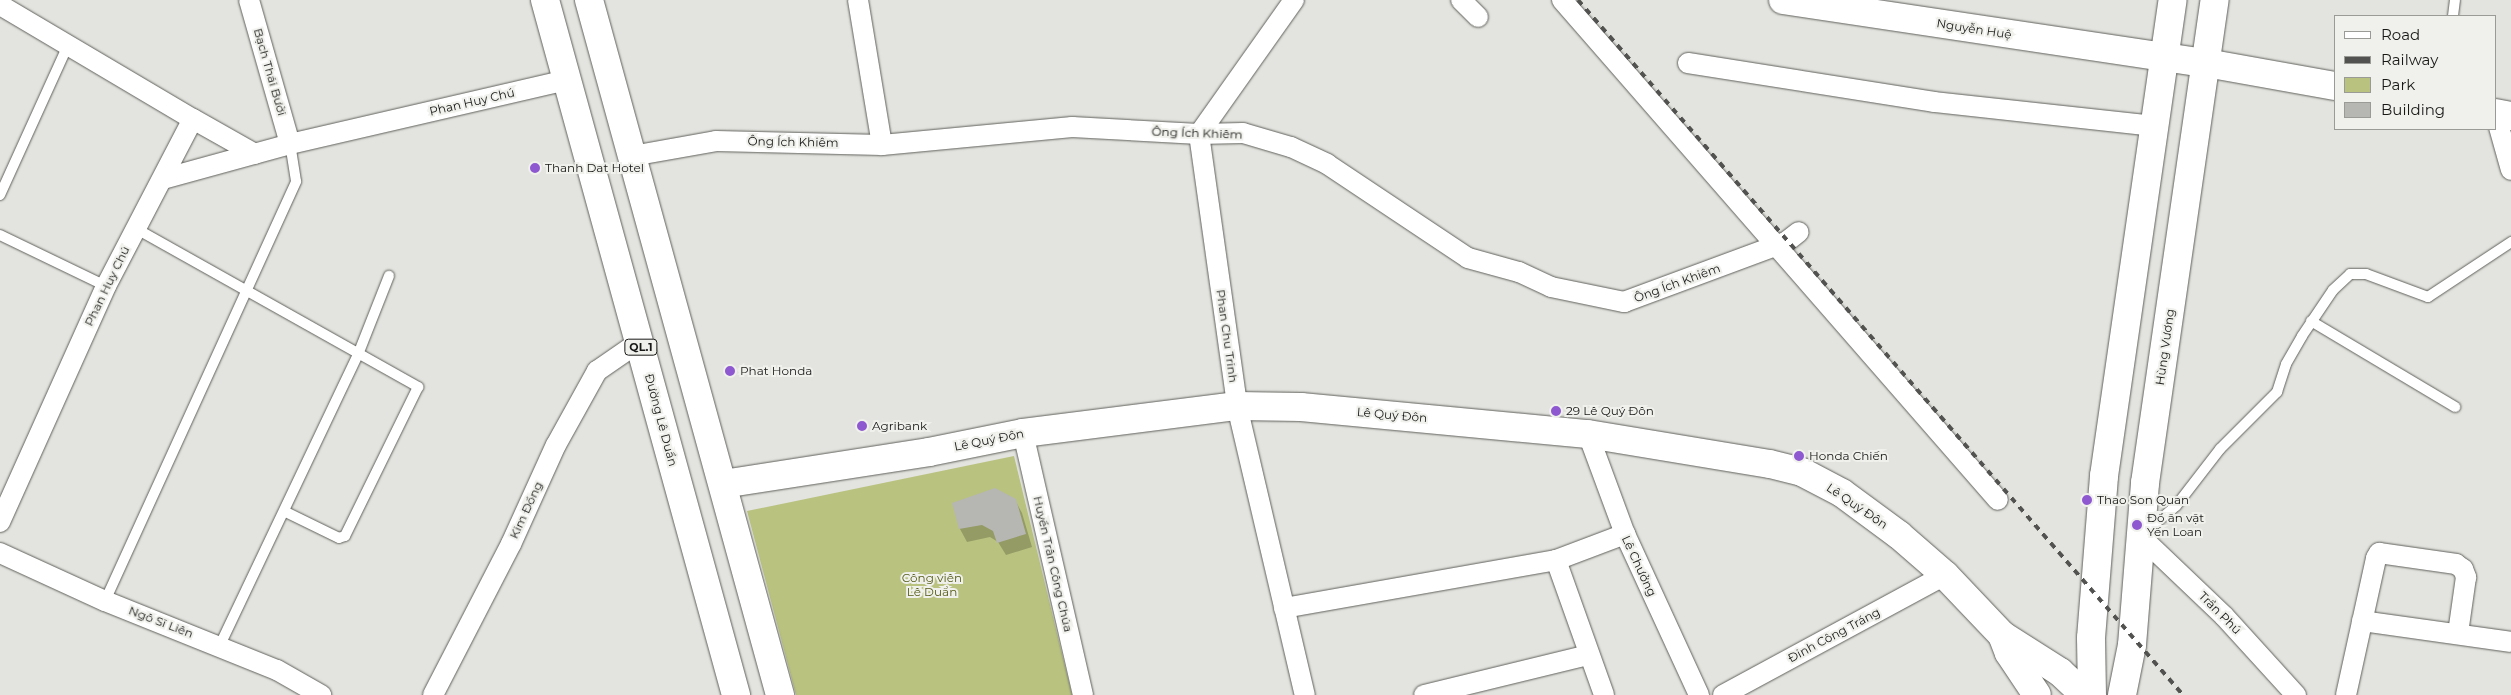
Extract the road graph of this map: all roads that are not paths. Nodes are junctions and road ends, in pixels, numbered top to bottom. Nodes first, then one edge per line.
1 (249, 0) edge
2 (544, 0) edge
3 (589, 0) edge
4 (858, 0) edge
5 (1294, 0) edge
6 (1461, 0) edge
7 (1562, 0) edge
8 (1788, 0) edge
9 (2173, 0) edge
10 (2215, 0) edge
11 (2456, 0) edge
12 (0, 5) edge
13 (2453, 15) edge
14 (1478, 17) dead end
15 (67, 47) junction
16 (2164, 58) junction
17 (1688, 63) dead end
18 (2206, 63) junction
19 (567, 80) junction
20 (2334, 86) edge
21 (2496, 113) edge
22 (2511, 116) edge
23 (2496, 117) edge
24 (193, 119) junction
25 (2154, 126) junction
26 (1199, 134) junction
27 (290, 144) junction
28 (882, 144) junction
29 (255, 154) junction
30 (632, 156) junction
31 (2511, 170) edge
32 (163, 179) junction
33 (0, 195) edge
34 (135, 228) junction
35 (1799, 232) dead end
36 (0, 235) edge
37 (2511, 242) edge
38 (1777, 246) junction
39 (389, 276) dead end
40 (106, 286) junction
41 (246, 289) junction
42 (2311, 321) junction
43 (639, 342) junction
44 (359, 352) junction
45 (1237, 406) junction
46 (2455, 407) dead end
47 (1023, 433) junction
48 (1588, 434) junction
49 (723, 484) junction
50 (682, 496) junction
51 (1998, 500) dead end
52 (284, 511) junction
53 (0, 522) edge
54 (1624, 534) junction
55 (2140, 536) junction
56 (0, 553) edge
57 (1556, 560) junction
58 (1945, 575) junction
59 (105, 601) junction
60 (1284, 608) junction
61 (2362, 621) junction
62 (2458, 633) junction
63 (2002, 635) junction
64 (2511, 642) edge
65 (220, 645) junction
66 (1588, 654) junction
67 (321, 695) edge
68 (433, 695) edge
69 (736, 695) edge
70 (780, 695) edge
71 (1083, 695) edge
72 (1305, 695) edge
73 (1424, 695) edge
74 (1604, 695) edge
75 (1699, 695) edge
76 (1723, 695) edge
77 (2036, 695) edge
78 (2085, 695) edge
79 (2092, 695) edge
80 (2122, 695) edge
81 (2296, 695) edge
82 (2346, 695) edge

1 - 27 street, Bạch Thái Bưởi
2 - 19 main road, Đường Lê Duẩn / QL.1
3 - 30 main road
4 - 28 street
5 - 26 street
6 - 14 street
7 - 38 street
8 - 16 main road, Nguyễn Huệ
9 - 16 main road
10 - 18 main road, Hùng Vương
11 - 13 lane
12 - 15 street
15 - 24 street
15 - 33 lane
16 - 18 main road, Nguyễn Huệ
16 - 25 main road
17 - 25 street
18 - 20 main road
18 - 55 main road, Hùng Vương
19 - 27 street, Phan Huy Chú
19 - 43 main road, Đường Lê Duẩn / QL.1
21 - 22 main road
23 - 31 street
24 - 29 street
24 - 32 street, Phan Huy Chú
25 - 79 main road
26 - 28 street, Ông Ích Khiêm
26 - 38 street, Ông Ích Khiêm
26 - 45 street, Phan Chu Trinh
27 - 29 street, Phan Huy Chú
27 - 41 lane
28 - 30 street, Ông Ích Khiêm
29 - 32 street, Phan Huy Chú
30 - 49 main road
32 - 34 street, Phan Huy Chú
34 - 40 street, Phan Huy Chú
34 - 41 lane
35 - 38 street, Ông Ích Khiêm
36 - 40 lane
37 - 42 lane
38 - 51 street
39 - 44 lane
40 - 53 street, Phan Huy Chú
41 - 44 lane
41 - 59 lane
42 - 46 lane
42 - 55 lane
43 - 50 main road, Đường Lê Duẩn / QL.1
43 - 68 street, Kim Đồng
44 - 52 lane
44 - 52 lane
45 - 47 main road, Lê Quý Đôn
45 - 48 main road, Lê Quý Đôn
45 - 60 street, Phan Chu Trinh
47 - 49 main road, Lê Quý Đôn
47 - 71 street, Huyền Trân Công Chúa
48 - 54 street, Lê Chưởng
48 - 58 main road, Lê Quý Đôn
49 - 50 main road, Lê Quý Đôn
49 - 70 main road
50 - 69 main road, Đường Lê Duẩn / QL.1
52 - 65 lane
54 - 57 street
54 - 75 street, Lê Chưởng
55 - 80 main road, Hùng Vương
55 - 81 street, Trần Phú
56 - 59 street, Ngô Sĩ Liên
57 - 60 street
57 - 66 street
58 - 63 main road, Lê Quý Đôn
58 - 76 street, Đinh Công Tráng
59 - 65 street, Ngô Sĩ Liên
60 - 72 street, Phan Chu Trinh
61 - 62 street
61 - 62 street
61 - 82 street
62 - 64 street
63 - 77 main road, Lê Quý Đôn
63 - 78 main road, Lê Quý Đôn
65 - 67 street, Ngô Sĩ Liên
66 - 73 street
66 - 74 street

